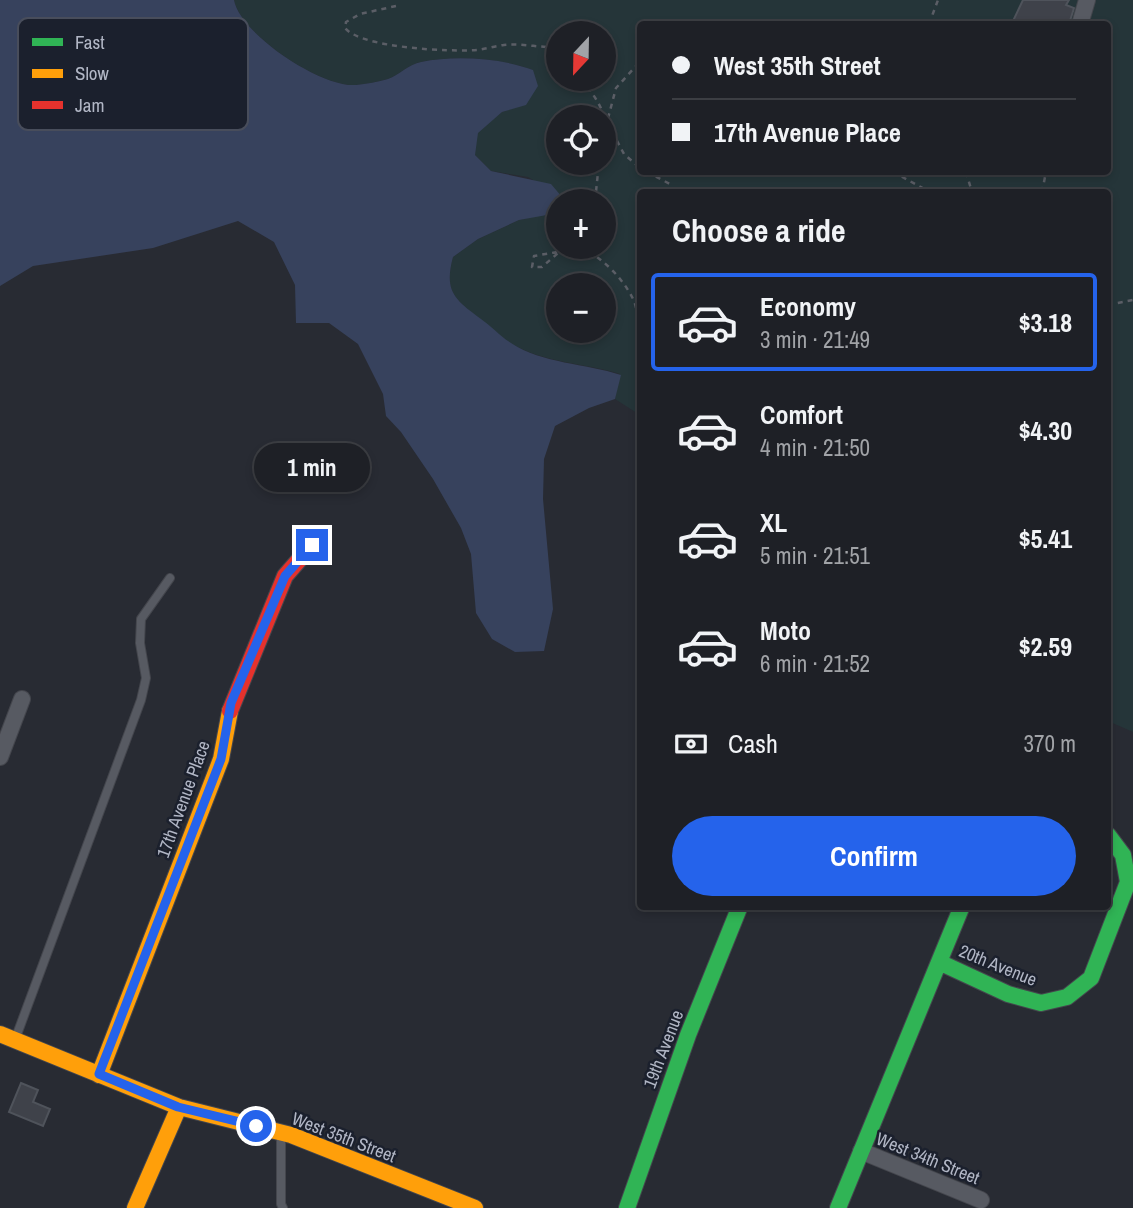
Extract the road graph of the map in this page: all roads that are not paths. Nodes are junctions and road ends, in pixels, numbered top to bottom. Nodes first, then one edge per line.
1 (1087, 0) edge
2 (1081, 21) edge
3 (312, 545) dead end
4 (170, 578) dead end
5 (22, 699) dead end
6 (0, 757) edge
7 (1111, 839) edge
8 (738, 910) edge
9 (960, 910) edge
10 (939, 962) junction
11 (8, 1037) edge
12 (99, 1074) junction
13 (178, 1107) junction
14 (282, 1133) junction
15 (861, 1151) junction
16 (981, 1200) dead end
17 (135, 1208) edge
18 (283, 1208) edge
19 (475, 1208) edge
20 (627, 1208) edge
21 (838, 1208) edge

1 - 2 street
3 - 12 street, 17th Avenue Place
4 - 11 lane
5 - 6 street
7 - 10 street, 20th Avenue
8 - 20 street, 19th Avenue
9 - 10 street, 20th Avenue
10 - 15 street, 20th Avenue
11 - 12 street, West 35th Street
12 - 13 street, West 35th Street
13 - 14 street, West 35th Street
13 - 17 street
14 - 18 lane
14 - 19 street, West 35th Street
15 - 16 street, West 34th Street
15 - 21 street, 20th Avenue

